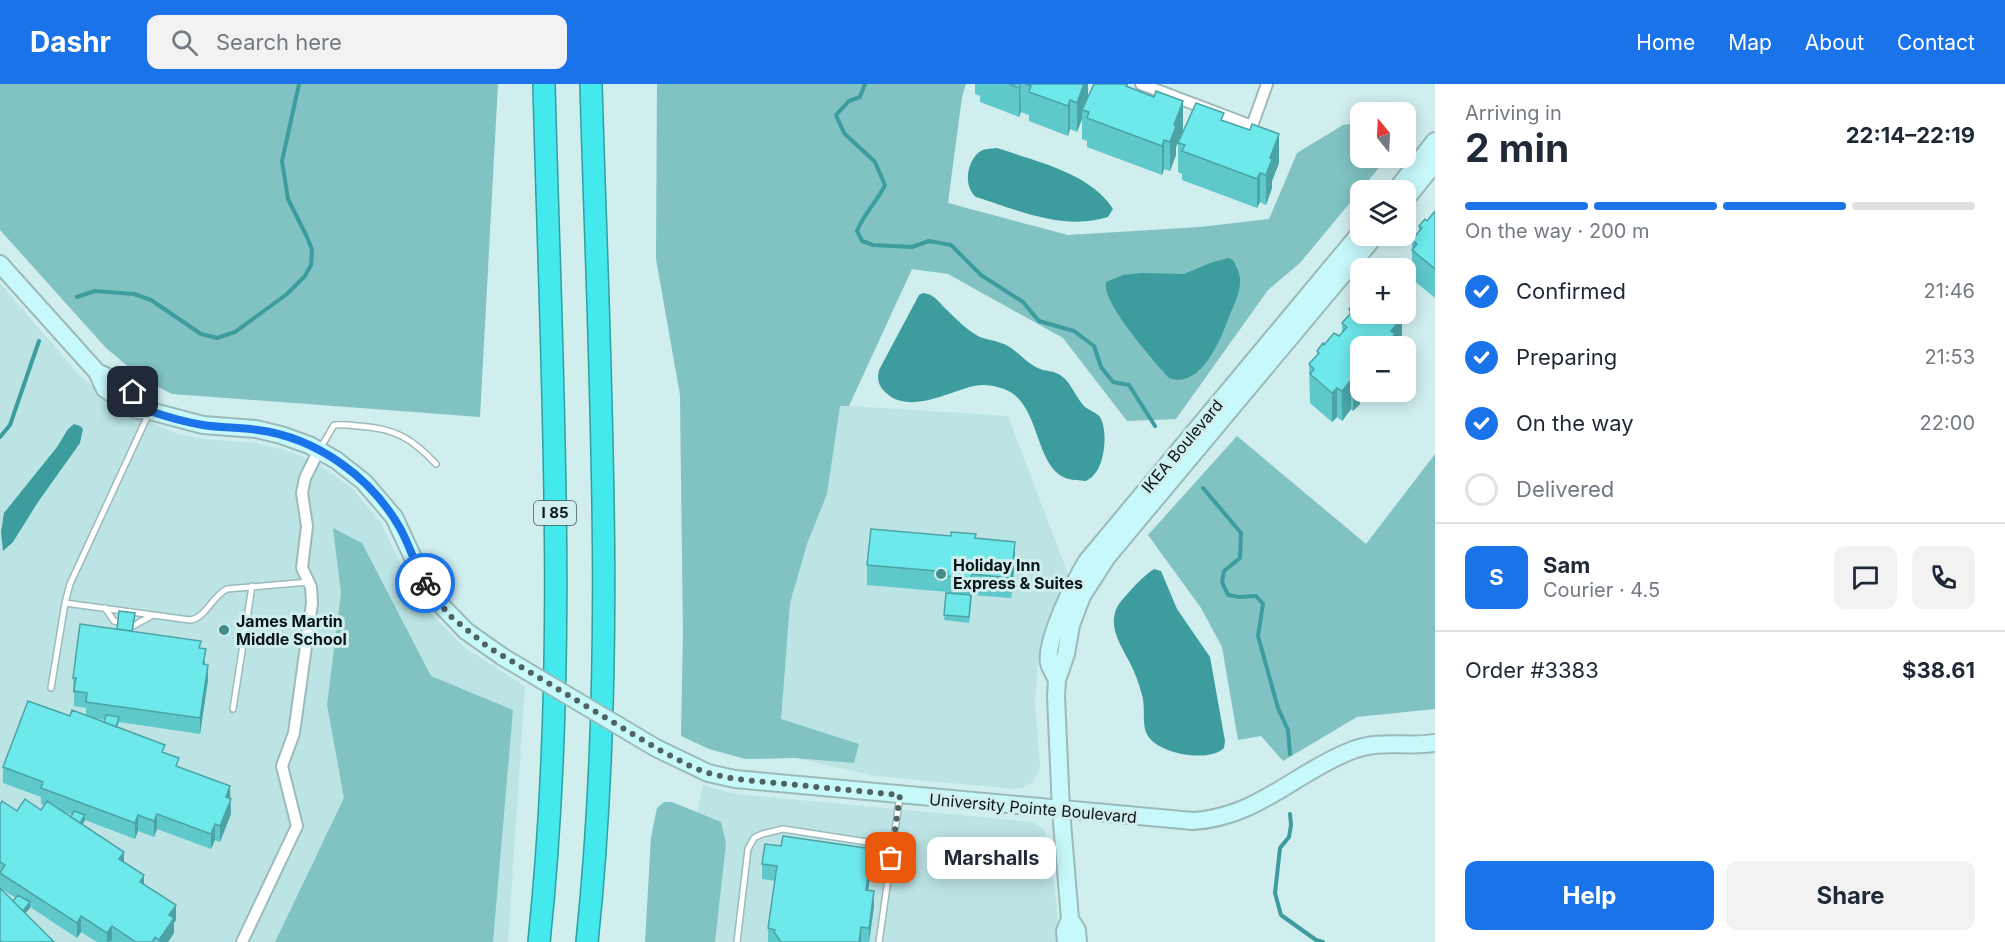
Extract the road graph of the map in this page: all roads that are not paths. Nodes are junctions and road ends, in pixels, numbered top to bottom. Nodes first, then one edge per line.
1 (544, 84) edge
2 (591, 84) edge
3 (1141, 84) edge
4 (1267, 84) edge
5 (1435, 141) edge
6 (1435, 163) edge
7 (1404, 180) edge
8 (1416, 187) edge
9 (1350, 246) edge
10 (1366, 246) edge
11 (0, 264) edge
12 (1278, 342) junction
13 (150, 411) junction
14 (319, 450) junction
15 (436, 464) dead end
16 (309, 582) junction
17 (252, 586) junction
18 (65, 603) junction
19 (105, 608) junction
20 (153, 614) junction
21 (51, 688) dead end
22 (233, 709) dead end
23 (1431, 746) edge
24 (900, 795) junction
25 (1061, 810) junction
26 (893, 846) junction
27 (1070, 919) junction
28 (242, 942) edge
29 (539, 942) edge
30 (587, 942) edge
31 (737, 942) edge
32 (879, 942) edge
33 (1066, 942) edge
34 (1078, 942) edge

1 - 29 highway, I 85
2 - 30 highway
3 - 4 street
5 - 7 street
6 - 8 street
9 - 12 street, IKEA Boulevard
10 - 12 street, IKEA Boulevard
11 - 13 street, University Pointe Boulevard
12 - 25 street, IKEA Boulevard
13 - 14 street, University Pointe Boulevard
13 - 18 lane
14 - 15 lane
14 - 16 street
14 - 24 street, University Pointe Boulevard, bridge
16 - 17 lane
16 - 28 street
17 - 20 lane
17 - 22 lane
18 - 19 lane
18 - 21 lane
19 - 20 lane
19 - 20 lane
23 - 25 street, University Pointe Boulevard
24 - 25 street, University Pointe Boulevard
24 - 26 lane
25 - 27 street, IKEA Boulevard
26 - 31 lane
26 - 32 lane
27 - 33 street, IKEA Boulevard
27 - 34 street, IKEA Boulevard

